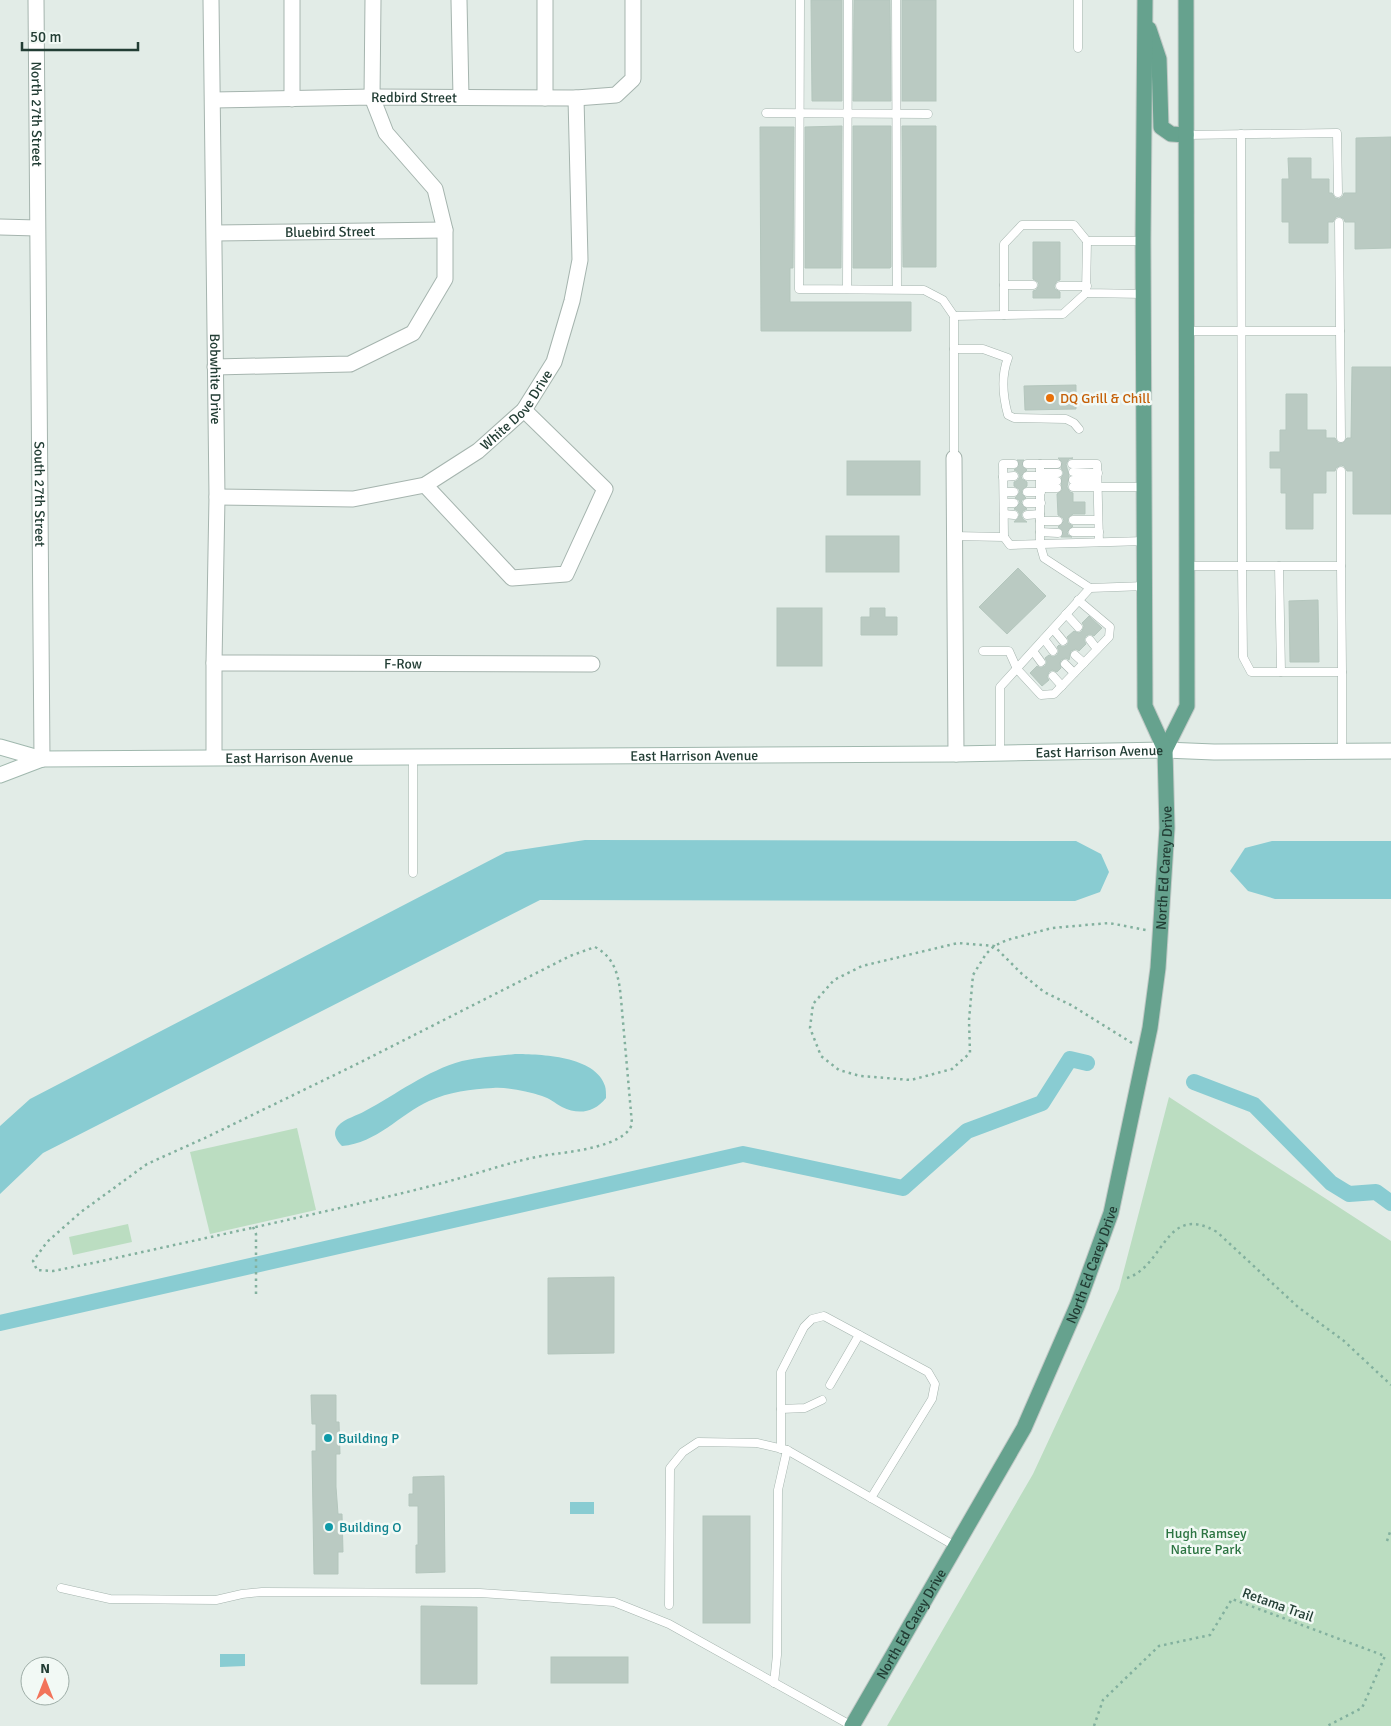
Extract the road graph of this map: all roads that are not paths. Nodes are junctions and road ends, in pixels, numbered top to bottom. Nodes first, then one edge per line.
1 (36, 0) edge
2 (211, 0) edge
3 (292, 0) edge
4 (373, 0) edge
5 (459, 0) edge
6 (545, 0) edge
7 (633, 0) edge
8 (800, 0) edge
9 (848, 0) edge
10 (896, 0) edge
11 (1078, 0) edge
12 (1145, 0) edge
13 (1186, 0) edge
14 (1145, 16) junction
15 (1078, 48) dead end
16 (372, 97) junction
17 (461, 97) junction
18 (544, 98) junction
19 (576, 98) junction
20 (292, 99) junction
21 (213, 100) junction
22 (766, 113) dead end
23 (800, 114) junction
24 (848, 114) junction
25 (896, 114) junction
26 (928, 114) dead end
27 (1241, 134) junction
28 (1186, 135) junction
29 (1338, 193) dead end
30 (1339, 222) dead end
31 (0, 227) edge
32 (38, 228) junction
33 (445, 230) junction
34 (215, 233) junction
35 (1087, 241) junction
36 (1143, 241) junction
37 (1004, 285) junction
38 (1033, 285) dead end
39 (1060, 286) dead end
40 (847, 289) junction
41 (897, 289) junction
42 (1086, 290) junction
43 (1144, 294) junction
44 (1004, 315) junction
45 (954, 316) junction
46 (1186, 331) junction
47 (1241, 331) junction
48 (1340, 331) junction
49 (954, 349) junction
50 (215, 366) junction
51 (524, 410) junction
52 (1079, 429) dead end
53 (1341, 438) dead end
54 (954, 458) joint
55 (1014, 464) dead end
56 (1027, 464) dead end
57 (1040, 464) junction
58 (1057, 464) dead end
59 (1341, 471) dead end
60 (1003, 476) junction
61 (1014, 476) dead end
62 (1027, 476) dead end
63 (1098, 480) junction
64 (1040, 482) junction
65 (425, 485) junction
66 (1144, 486) junction
67 (1004, 492) junction
68 (1014, 492) dead end
69 (1027, 492) dead end
70 (217, 497) junction
71 (1027, 503) dead end
72 (1040, 503) junction
73 (1004, 504) junction
74 (1014, 504) dead end
75 (1004, 514) junction
76 (1014, 515) dead end
77 (1027, 515) dead end
78 (1040, 518) junction
79 (1073, 520) dead end
80 (1098, 520) junction
81 (1058, 521) dead end
82 (1040, 532) junction
83 (1073, 532) dead end
84 (1099, 532) junction
85 (1058, 533) dead end
86 (954, 536) junction
87 (1004, 537) junction
88 (1145, 541) junction
89 (1099, 542) junction
90 (1040, 544) junction
91 (1187, 566) junction
92 (1242, 566) junction
93 (1279, 566) junction
94 (1342, 566) junction
95 (1145, 586) junction
96 (1090, 588) junction
97 (1078, 600) junction
98 (1066, 614) junction
99 (1078, 627) dead end
100 (1052, 629) junction
101 (1044, 639) junction
102 (1090, 640) dead end
103 (1063, 641) dead end
104 (1098, 649) junction
105 (983, 651) dead end
106 (1033, 651) junction
107 (1053, 651) dead end
108 (1074, 655) dead end
109 (1042, 662) dead end
110 (214, 663) junction
111 (592, 664) dead end
112 (1065, 664) dead end
113 (1084, 664) junction
114 (1017, 669) junction
115 (1281, 672) junction
116 (1342, 672) junction
117 (1074, 674) junction
118 (1053, 676) dead end
119 (1062, 686) junction
120 (0, 747) edge
121 (1165, 750) junction
122 (1391, 750) edge
123 (1342, 751) junction
124 (956, 754) junction
125 (1000, 754) junction
126 (214, 757) junction
127 (413, 758) junction
128 (42, 759) junction
129 (0, 775) edge
130 (413, 873) dead end
131 (859, 1335) junction
132 (830, 1385) dead end
133 (822, 1400) dead end
134 (781, 1409) junction
135 (784, 1449) junction
136 (870, 1498) junction
137 (956, 1546) junction
138 (61, 1588) dead end
139 (670, 1605) dead end
140 (774, 1683) junction
141 (852, 1726) edge

1 - 32 street, North 27th Street
2 - 21 street, Bobwhite Drive
3 - 20 street
4 - 16 street
5 - 17 street
6 - 18 street
7 - 19 street, Redbird Street
8 - 23 lane
9 - 24 lane
10 - 25 lane
11 - 15 lane
12 - 14 main road
13 - 28 main road
14 - 28 main road
14 - 36 main road
16 - 17 street, Redbird Street
16 - 20 street, Redbird Street
16 - 33 street
17 - 18 street, Redbird Street
18 - 19 street, Redbird Street
19 - 51 street, White Dove Drive
20 - 21 street, Redbird Street
21 - 34 street, Bobwhite Drive
22 - 23 lane
23 - 24 lane
23 - 40 lane
24 - 25 lane
24 - 40 lane
25 - 26 lane
25 - 41 lane
27 - 28 lane
27 - 29 lane
27 - 47 lane
28 - 46 main road
30 - 48 lane
31 - 32 street
32 - 128 street, South 27th Street
33 - 34 street, Bluebird Street
33 - 50 street
34 - 50 street, Bobwhite Drive
35 - 36 lane
35 - 37 lane
35 - 42 lane
36 - 43 main road
37 - 38 lane
37 - 44 lane
39 - 42 lane
40 - 41 lane
41 - 45 lane
42 - 43 lane
42 - 44 lane
43 - 66 main road
44 - 45 lane
45 - 49 lane
46 - 47 lane
46 - 91 main road
47 - 48 lane
47 - 92 lane
48 - 53 lane
49 - 52 lane
49 - 54 lane
50 - 70 street, Bobwhite Drive
51 - 65 street, White Dove Drive
51 - 65 street
54 - 86 street
55 - 60 lane
56 - 57 lane
57 - 58 lane
57 - 64 lane
59 - 94 lane
60 - 61 lane
60 - 67 lane
62 - 64 lane
63 - 63 lane
63 - 66 lane
63 - 80 lane
64 - 64 lane
64 - 69 lane
64 - 72 lane
65 - 70 street, White Dove Drive
66 - 88 main road
67 - 68 lane
67 - 73 lane
70 - 110 street, Bobwhite Drive
71 - 72 lane
72 - 78 lane
73 - 74 lane
73 - 75 lane
75 - 76 lane
75 - 87 lane
77 - 78 lane
78 - 81 lane
78 - 82 lane
79 - 80 lane
80 - 84 lane
82 - 85 lane
82 - 90 lane
83 - 84 lane
84 - 89 lane
86 - 87 lane
86 - 124 street
87 - 90 lane
88 - 89 lane
88 - 95 main road
89 - 90 lane
90 - 96 lane
91 - 92 lane
91 - 121 main road
92 - 93 lane
92 - 115 lane
93 - 94 lane
93 - 115 lane
94 - 116 lane
95 - 96 lane
95 - 121 main road
96 - 97 lane
97 - 98 lane
97 - 104 lane
98 - 99 lane
98 - 100 lane
100 - 101 lane
100 - 103 lane
101 - 106 lane
101 - 107 lane
102 - 104 lane
104 - 113 lane
105 - 114 lane
106 - 109 lane
106 - 114 lane
108 - 113 lane
110 - 111 street, F-Row
110 - 126 street, Bobwhite Drive
112 - 117 lane
113 - 117 lane
114 - 119 lane
114 - 125 lane
115 - 116 lane
116 - 123 lane
117 - 119 lane
118 - 119 lane
120 - 128 street, East Harrison Avenue
121 - 123 street, East Harrison Avenue
121 - 125 street, East Harrison Avenue
121 - 137 main road, North Ed Carey Drive
122 - 123 street, East Harrison Avenue
124 - 125 street, East Harrison Avenue
124 - 127 street, East Harrison Avenue
126 - 127 street, East Harrison Avenue
126 - 128 street, East Harrison Avenue
127 - 130 lane
128 - 129 street
131 - 132 lane
131 - 134 lane
131 - 136 lane
133 - 134 lane
134 - 135 lane
135 - 136 lane
135 - 139 lane
135 - 140 lane
136 - 137 lane
137 - 141 main road, North Ed Carey Drive
138 - 140 lane
140 - 141 lane

